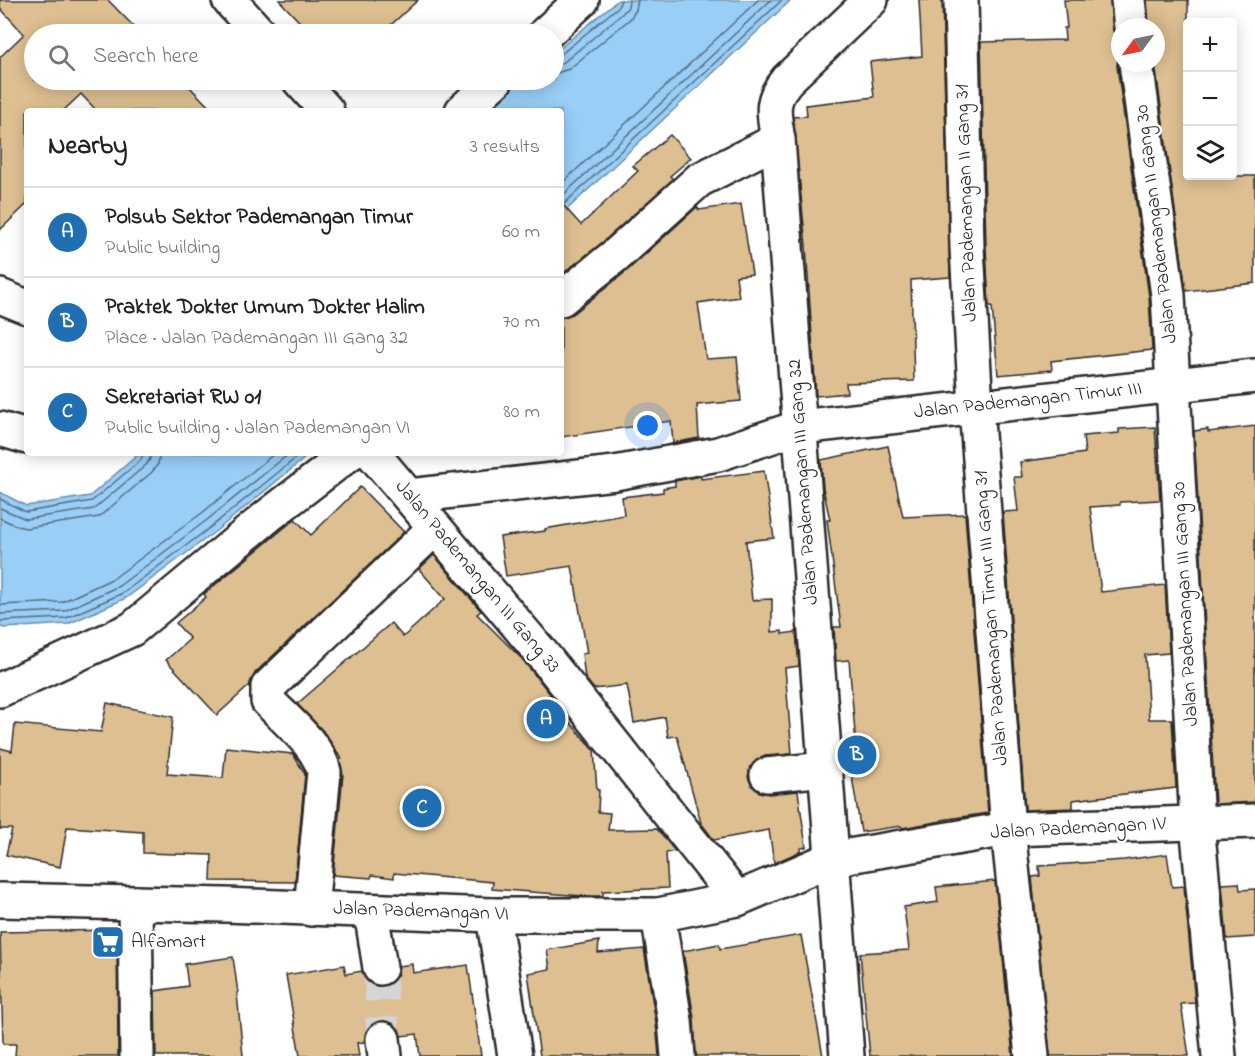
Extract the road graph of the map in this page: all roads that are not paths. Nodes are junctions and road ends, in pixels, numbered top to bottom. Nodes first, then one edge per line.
1 (229, 0) edge
2 (582, 0) edge
3 (871, 0) edge
4 (961, 0) edge
5 (1128, 0) edge
6 (1130, 18) edge
7 (251, 24) edge
8 (556, 24) edge
9 (1137, 72) edge
10 (308, 90) edge
11 (485, 90) edge
12 (324, 108) edge
13 (465, 108) edge
14 (778, 140) junction
15 (0, 296) edge
16 (564, 297) edge
17 (24, 306) edge
18 (1255, 376) edge
19 (1174, 385) junction
20 (976, 407) junction
21 (800, 427) junction
22 (0, 429) edge
23 (24, 436) edge
24 (370, 456) edge
25 (373, 456) edge
26 (409, 496) junction
27 (435, 528) junction
28 (0, 690) edge
29 (825, 769) junction
30 (767, 775) dead end
31 (1255, 821) edge
32 (1197, 823) junction
33 (1008, 829) junction
34 (831, 859) junction
35 (737, 899) junction
36 (0, 900) edge
37 (135, 903) junction
38 (311, 909) junction
39 (371, 911) junction
40 (493, 915) junction
41 (658, 915) junction
42 (380, 968) tunnel mouth
43 (136, 1056) edge
44 (515, 1056) edge
45 (678, 1056) edge
46 (847, 1056) edge
47 (1032, 1056) edge
48 (1219, 1056) edge

1 - 7 street
2 - 8 street
3 - 14 street, Jalan Pademangan III Gang 32
4 - 20 street, Jalan Pademangan II Gang 31
5 - 6 street
9 - 19 street, Jalan Pademangan II Gang 30
10 - 12 street
11 - 13 street
14 - 16 street
14 - 21 street, Jalan Pademangan III Gang 32
15 - 17 street
18 - 19 street, Jalan Pademangan Timur III
19 - 20 street, Jalan Pademangan Timur III
19 - 32 street, Jalan Pademangan III Gang 30
20 - 21 street, Jalan Pademangan Timur III
20 - 33 street, Jalan Pademangan Timur III Gang 31
21 - 26 street, Jalan Pademangan Timur III
21 - 29 street, Jalan Pademangan III Gang 32
22 - 23 street
24 - 28 street
25 - 26 street, Jalan Pademangan III Gang 33
26 - 27 street, Jalan Pademangan III Gang 33
27 - 35 street, Jalan Pademangan III Gang 33
27 - 38 street
29 - 30 street
29 - 34 street, Jalan Pademangan III Gang 32
31 - 32 street, Jalan Pademangan IV
32 - 33 street, Jalan Pademangan IV
32 - 48 street, Jalan Pademangan III Gang 30
33 - 34 street, Jalan Pademangan IV
33 - 47 street, Jalan Pademangan Timur III Gang 31
34 - 35 street, Jalan Pademangan VI
34 - 46 street, Jalan Pademangan III Gang 32
35 - 41 street, Jalan Pademangan VI
36 - 37 street, Jalan Pademangan VI
37 - 38 street, Jalan Pademangan VI
37 - 43 street
38 - 39 street, Jalan Pademangan VI
39 - 40 street, Jalan Pademangan VI
39 - 42 street
40 - 41 street, Jalan Pademangan VI
40 - 44 street
41 - 45 street

